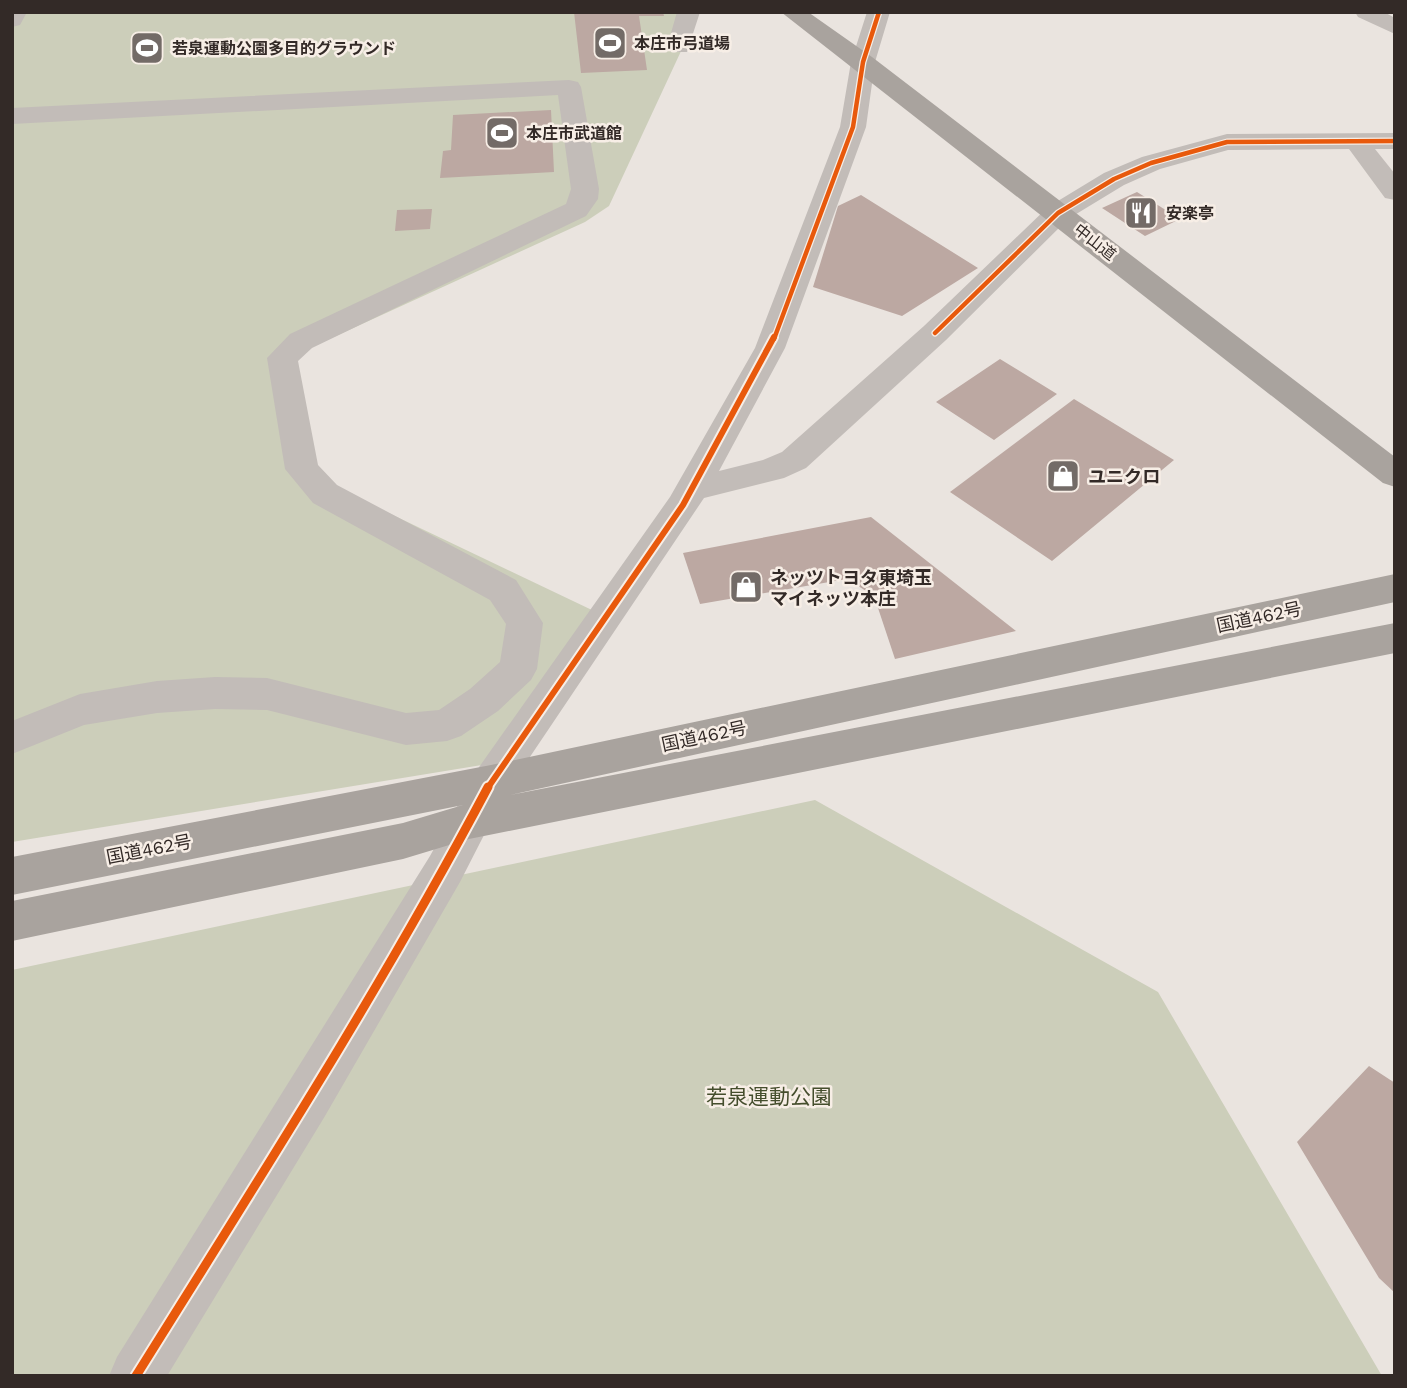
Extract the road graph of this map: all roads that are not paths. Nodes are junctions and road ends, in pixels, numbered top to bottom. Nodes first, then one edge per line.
1 (16, 12) edge
2 (689, 12) edge
3 (792, 12) edge
4 (879, 12) edge
5 (1366, 12) edge
6 (12, 20) edge
7 (1395, 27) edge
8 (679, 47) dead end
9 (863, 62) junction
10 (12, 117) edge
11 (1355, 140) junction
12 (1395, 141) edge
13 (1395, 192) edge
14 (1058, 213) junction
15 (1395, 475) edge
16 (691, 489) junction
17 (1395, 588) edge
18 (1395, 638) edge
19 (12, 738) edge
20 (480, 802) junction
21 (12, 876) edge
22 (12, 921) edge
23 (136, 1376) edge

1 - 6 street
2 - 8 street
3 - 9 highway, 中山道
4 - 9 street
5 - 7 street
9 - 14 highway, 中山道
9 - 16 street
10 - 19 street
11 - 12 street
11 - 13 street
11 - 14 street
14 - 15 highway, 中山道
14 - 16 street
16 - 20 street
17 - 20 highway, 国道462号
18 - 20 highway, 国道462号
20 - 21 highway, 国道462号
20 - 22 highway, 国道462号
20 - 23 street

